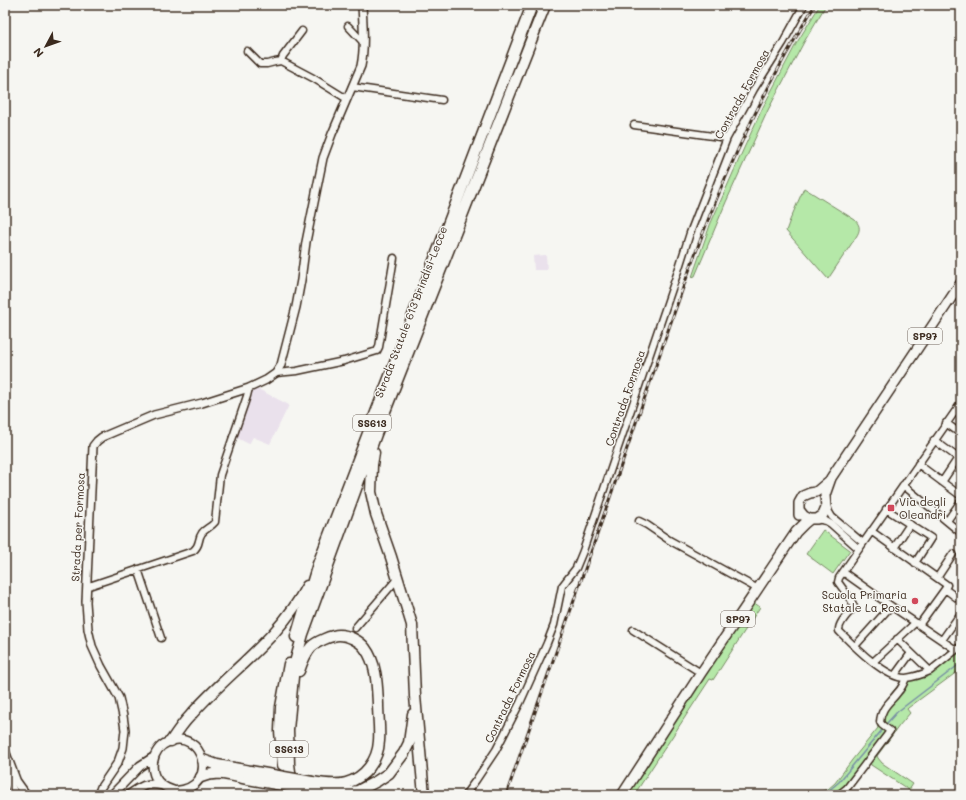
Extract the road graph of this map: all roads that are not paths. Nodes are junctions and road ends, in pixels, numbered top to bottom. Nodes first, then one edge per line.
1 (362, 5) edge
2 (532, 5) edge
3 (545, 5) edge
4 (804, 5) edge
5 (348, 26) dead end
6 (302, 30) dead end
7 (364, 42) junction
8 (247, 51) dead end
9 (282, 61) junction
10 (352, 87) junction
11 (347, 99) junction
12 (442, 100) dead end
13 (634, 125) dead end
14 (727, 138) junction
15 (394, 258) dead end
16 (961, 282) edge
17 (276, 373) junction
18 (249, 388) junction
19 (960, 406) edge
20 (946, 423) junction
21 (376, 434) junction
22 (961, 434) edge
23 (934, 440) junction
24 (960, 459) edge
25 (918, 464) junction
26 (831, 478) junction
27 (942, 482) junction
28 (903, 485) junction
29 (814, 492) junction
30 (961, 496) edge
31 (961, 501) edge
32 (826, 503) junction
33 (886, 509) junction
34 (800, 511) junction
35 (813, 519) junction
36 (639, 521) dead end
37 (946, 521) junction
38 (910, 524) junction
39 (871, 531) junction
40 (796, 532) junction
41 (961, 532) edge
42 (863, 543) junction
43 (894, 548) junction
44 (859, 549) junction
45 (953, 554) dead end
46 (915, 563) junction
47 (318, 564) junction
48 (138, 569) junction
49 (843, 572) junction
50 (398, 578) junction
51 (937, 578) junction
52 (87, 586) junction
53 (758, 589) junction
54 (945, 589) junction
55 (961, 601) edge
56 (891, 606) junction
57 (961, 613) edge
58 (917, 624) junction
59 (355, 628) dead end
60 (633, 630) dead end
61 (161, 638) dead end
62 (897, 639) junction
63 (942, 640) junction
64 (855, 646) junction
65 (959, 648) edge
66 (911, 653) junction
67 (873, 662) junction
68 (930, 671) junction
69 (701, 673) junction
70 (895, 675) junction
71 (906, 678) junction
72 (415, 696) junction
73 (291, 702) junction
74 (171, 741) junction
75 (5, 752) edge
76 (154, 757) junction
77 (203, 760) junction
78 (5, 771) edge
79 (249, 775) junction
80 (201, 777) junction
81 (161, 785) junction
82 (311, 786) junction
83 (176, 791) junction
84 (5, 792) edge
85 (6, 795) edge
86 (15, 795) edge
87 (26, 795) edge
88 (98, 795) edge
89 (112, 795) edge
90 (129, 795) edge
91 (184, 795) edge
92 (286, 795) edge
93 (293, 795) edge
94 (424, 795) edge
95 (465, 795) edge
96 (622, 795) edge
97 (838, 795) edge

1 - 7 street
2 - 47 highway, Strada Statale 613 Brindisi-Lecce / SS613
3 - 21 highway, Strada Statale 613 Brindisi-Lecce / SS613
4 - 14 street, Contrada Formosa
5 - 7 street
6 - 9 street
7 - 10 street
8 - 9 street
9 - 11 street
10 - 11 street
10 - 12 street
11 - 17 street
13 - 14 street
14 - 95 street, Contrada Formosa
15 - 17 street, Strada per Formosa
16 - 26 main road, SP97
17 - 18 street, Strada per Formosa
18 - 48 street
18 - 52 street, Strada per Formosa
19 - 20 street
20 - 22 street
20 - 23 street
21 - 50 highway
21 - 73 highway, Strada Statale 613 Brindisi-Lecce / SS613
23 - 24 street
23 - 25 street
24 - 27 street
25 - 27 street
25 - 28 street
26 - 29 main road, SP97
26 - 32 main road, SP97
27 - 30 street
28 - 33 street
28 - 37 street
29 - 32 main road
29 - 34 main road
31 - 37 street
32 - 35 main road
32 - 42 street
33 - 38 street
33 - 39 street
34 - 35 main road
34 - 40 main road, SP97
35 - 40 main road, SP97
35 - 44 street
36 - 53 street
37 - 41 street
38 - 43 street
38 - 46 street
39 - 42 street
39 - 43 street
40 - 53 main road, SP97
42 - 44 street
43 - 46 street
44 - 49 street
45 - 51 street
46 - 51 street
47 - 74 highway
47 - 92 highway, Strada Statale 613 Brindisi-Lecce / SS613
48 - 52 street
48 - 61 street
49 - 56 street
49 - 64 street
50 - 59 street
50 - 72 highway
51 - 54 street
52 - 88 street, Strada per Formosa
53 - 69 main road, SP97
54 - 55 street
54 - 58 street
56 - 58 street
56 - 64 street
57 - 63 street
58 - 62 street
58 - 63 street
60 - 69 street
62 - 66 street
62 - 67 street
63 - 65 street
64 - 67 street
65 - 68 street
66 - 68 street
66 - 70 street
67 - 70 street
68 - 71 street
69 - 96 main road, SP97
70 - 71 street
71 - 97 street
72 - 82 highway
72 - 94 highway
73 - 82 highway
73 - 93 highway, Strada Statale 613 Brindisi-Lecce / SS613
74 - 76 main road
74 - 77 main road
75 - 87 main road
76 - 81 main road
76 - 89 main road
77 - 79 highway
77 - 80 main road
78 - 86 street
79 - 80 highway
79 - 82 highway, bridge
80 - 83 main road
81 - 83 main road
81 - 90 main road
83 - 91 main road
84 - 85 main road

